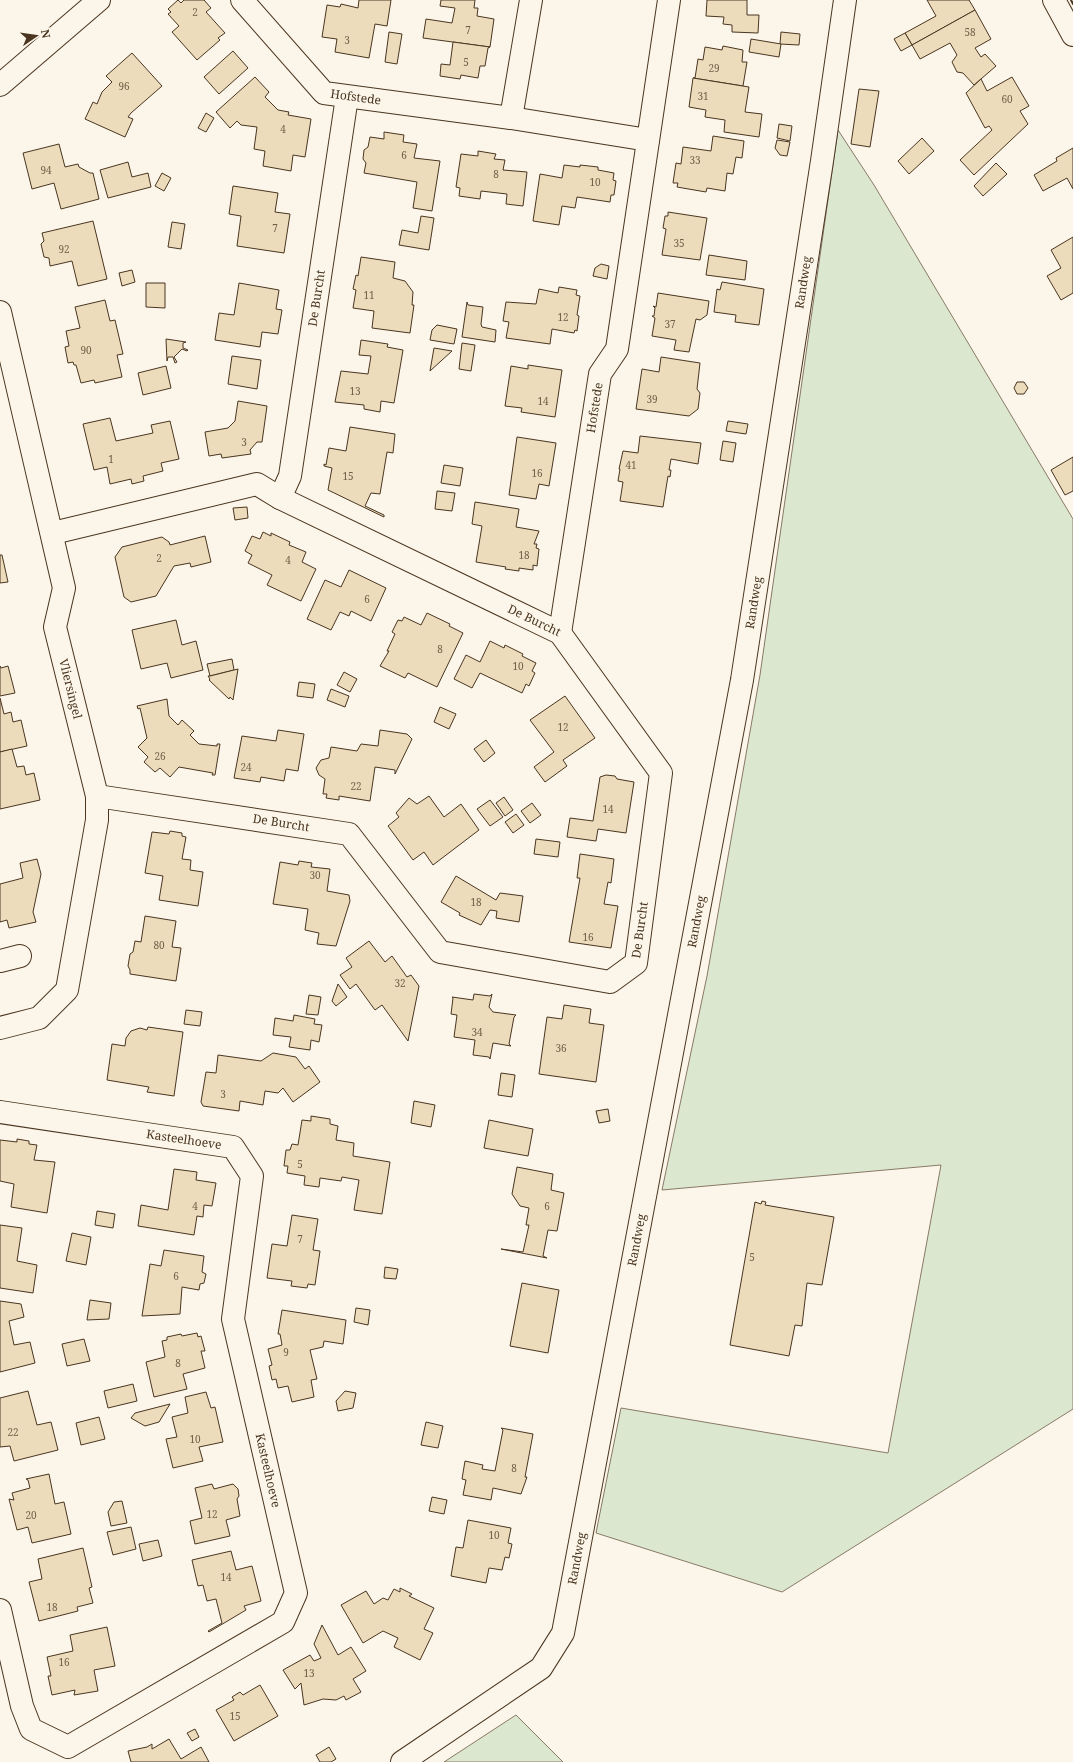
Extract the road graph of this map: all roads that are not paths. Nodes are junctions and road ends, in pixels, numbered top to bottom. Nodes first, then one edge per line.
1 (99, 0) edge
2 (242, 0) edge
3 (531, 0) edge
4 (669, 0) edge
5 (845, 0) edge
6 (1054, 0) edge
7 (1073, 35) edge
8 (0, 84) edge
9 (347, 97) junction
10 (511, 118) junction
11 (648, 140) junction
12 (0, 312) edge
13 (280, 498) junction
14 (53, 533) junction
15 (560, 633) junction
16 (97, 796) junction
17 (0, 1028) edge
18 (0, 1112) edge
19 (0, 1610) edge
20 (402, 1762) edge

1 - 8 street
2 - 9 street, Hofstede
3 - 10 street
4 - 11 street, Hofstede
5 - 20 street, Randweg
6 - 7 street
9 - 10 street, Hofstede
9 - 13 street, De Burcht
10 - 11 street, Hofstede
11 - 15 street, Hofstede
12 - 14 street, Vliersingel
13 - 14 street, De Burcht
13 - 15 street, De Burcht
14 - 16 street, Vliersingel
15 - 16 street, De Burcht
16 - 17 street, Vliersingel
18 - 19 street, Kasteelhoeve

